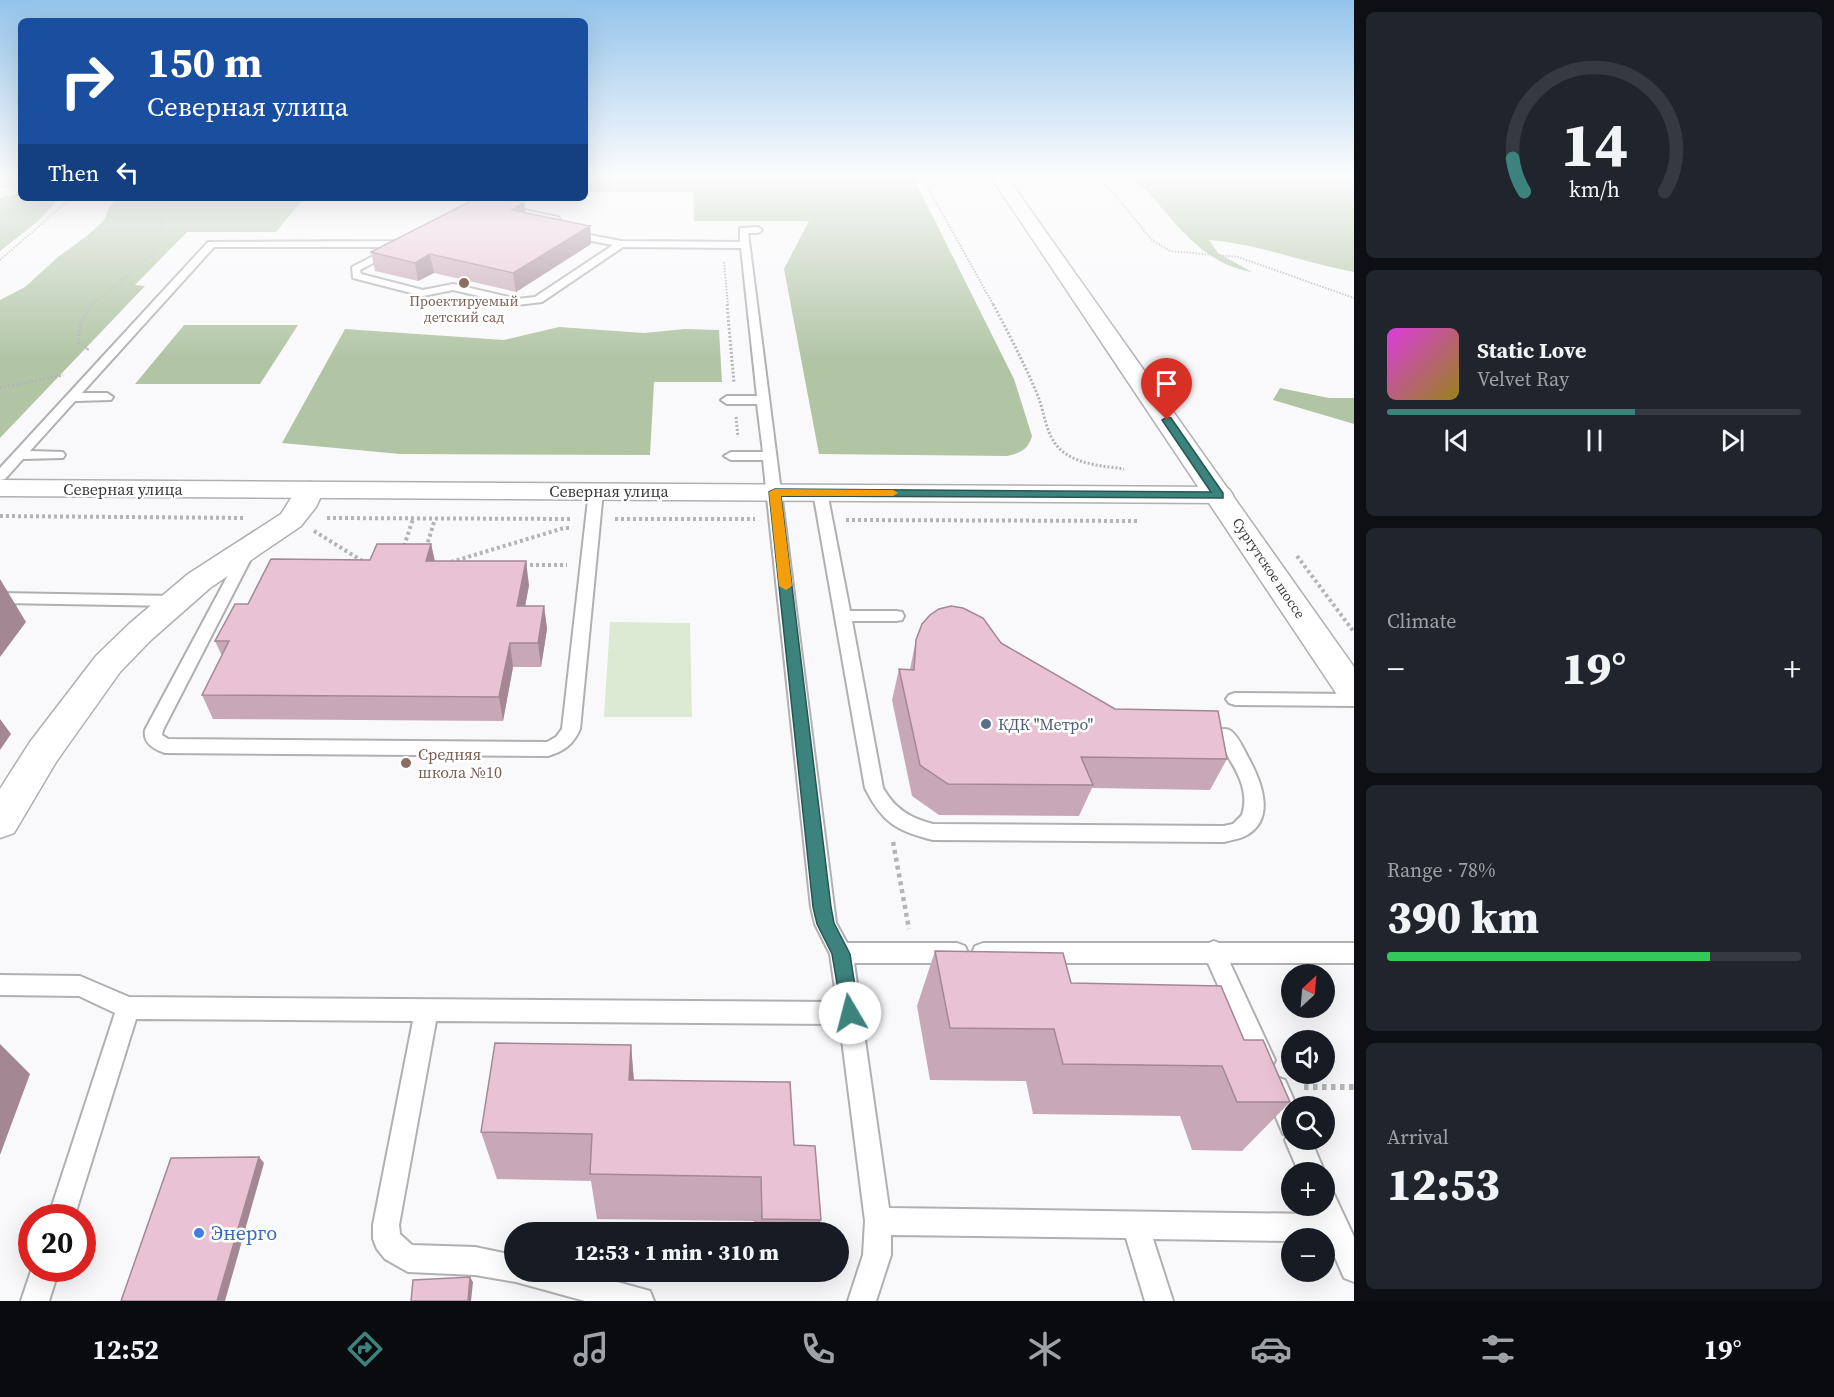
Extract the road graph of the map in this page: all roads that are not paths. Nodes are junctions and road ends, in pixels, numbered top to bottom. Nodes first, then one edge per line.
1 (415, 238) edge
2 (588, 238) edge
3 (744, 238) edge
4 (1041, 238) edge
5 (403, 244) junction
6 (621, 244) junction
7 (744, 245) junction
8 (72, 397) junction
9 (107, 397) dead end
10 (731, 400) road end
11 (763, 400) junction
12 (19, 455) junction
13 (58, 455) dead end
14 (735, 455) road end
15 (770, 456) junction
16 (0, 476) edge
17 (0, 488) edge
18 (310, 490) junction
19 (596, 491) junction
20 (775, 492) junction
21 (820, 492) junction
22 (1219, 495) junction
23 (250, 546) junction
24 (0, 598) edge
25 (176, 601) junction
26 (842, 616) junction
27 (896, 616) dead end
28 (1354, 693) edge
29 (1235, 699) dead end
30 (1354, 700) edge
31 (1224, 735) edge
32 (0, 822) edge
33 (1214, 951) junction
34 (1354, 953) edge
35 (841, 954) junction
36 (0, 985) edge
37 (128, 1008) junction
38 (427, 1010) junction
39 (850, 1013) junction
40 (1281, 1100) edge
41 (65, 1204) edge
42 (1331, 1216) edge
43 (878, 1221) junction
44 (1135, 1224) junction
45 (1336, 1228) junction
46 (504, 1267) edge
47 (1354, 1268) edge
48 (41, 1282) edge
49 (565, 1282) edge
50 (35, 1301) edge
51 (640, 1301) edge
52 (862, 1301) edge
53 (1159, 1301) edge

1 - 5 lane
2 - 6 lane
3 - 7 lane
4 - 22 street, Сургутское шоссе
5 - 6 lane
5 - 8 lane
6 - 7 lane
7 - 11 lane
8 - 9 lane
8 - 12 lane
10 - 11 lane
11 - 15 lane
12 - 13 lane
12 - 16 lane
14 - 15 lane
15 - 20 lane
17 - 18 street, Северная улица
18 - 19 street, Северная улица
18 - 23 street
19 - 20 street, Северная улица
19 - 23 lane
20 - 21 street, Северная улица
20 - 35 lane
21 - 22 street, Северная улица
21 - 26 lane
22 - 28 street, Сургутское шоссе
23 - 25 street
24 - 25 lane
25 - 32 street
26 - 27 lane
26 - 31 lane
29 - 30 lane
33 - 34 lane
33 - 35 lane
33 - 40 lane
35 - 39 lane
36 - 37 lane
37 - 38 lane
37 - 41 lane
38 - 39 lane
38 - 46 lane
39 - 43 lane
42 - 45 lane
43 - 44 lane
43 - 52 lane
44 - 45 lane
44 - 53 lane
45 - 47 lane
48 - 50 lane
49 - 51 lane

